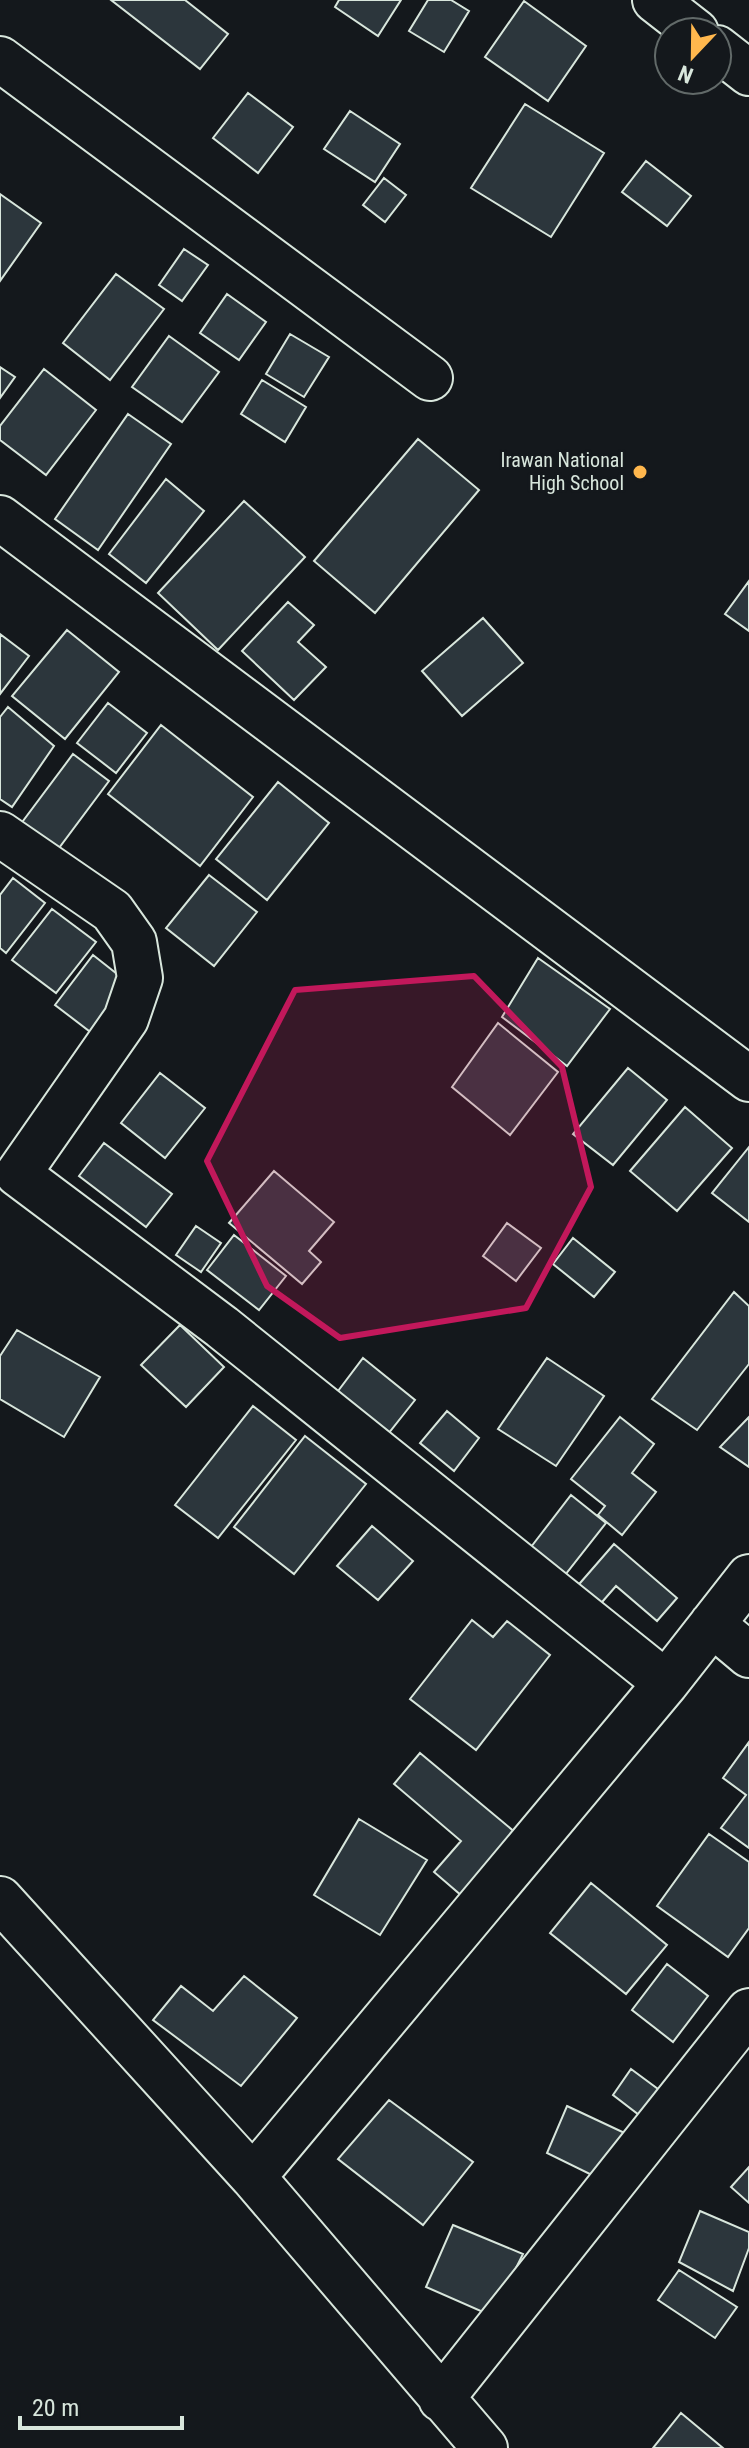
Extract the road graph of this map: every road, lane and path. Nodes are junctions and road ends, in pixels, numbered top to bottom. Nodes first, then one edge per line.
1 (655, 0) edge
2 (676, 16) edge
3 (0, 59) edge
4 (733, 60) edge
5 (749, 73) edge
6 (430, 378) dead end
7 (0, 518) edge
8 (0, 834) edge
9 (749, 1079) edge
10 (6, 1178) edge
11 (749, 1577) edge
12 (712, 1624) junction
13 (749, 1655) edge
14 (666, 1683) junction
15 (0, 1899) edge
16 (749, 2011) edge
17 (253, 2177) junction
18 (441, 2399) junction
19 (485, 2448) edge

1 - 2 street
3 - 6 street
4 - 5 street
7 - 9 street
8 - 10 street
10 - 14 street
11 - 12 street
12 - 13 street
12 - 14 street
14 - 17 street
15 - 17 street
16 - 18 street
17 - 18 street
18 - 19 street

